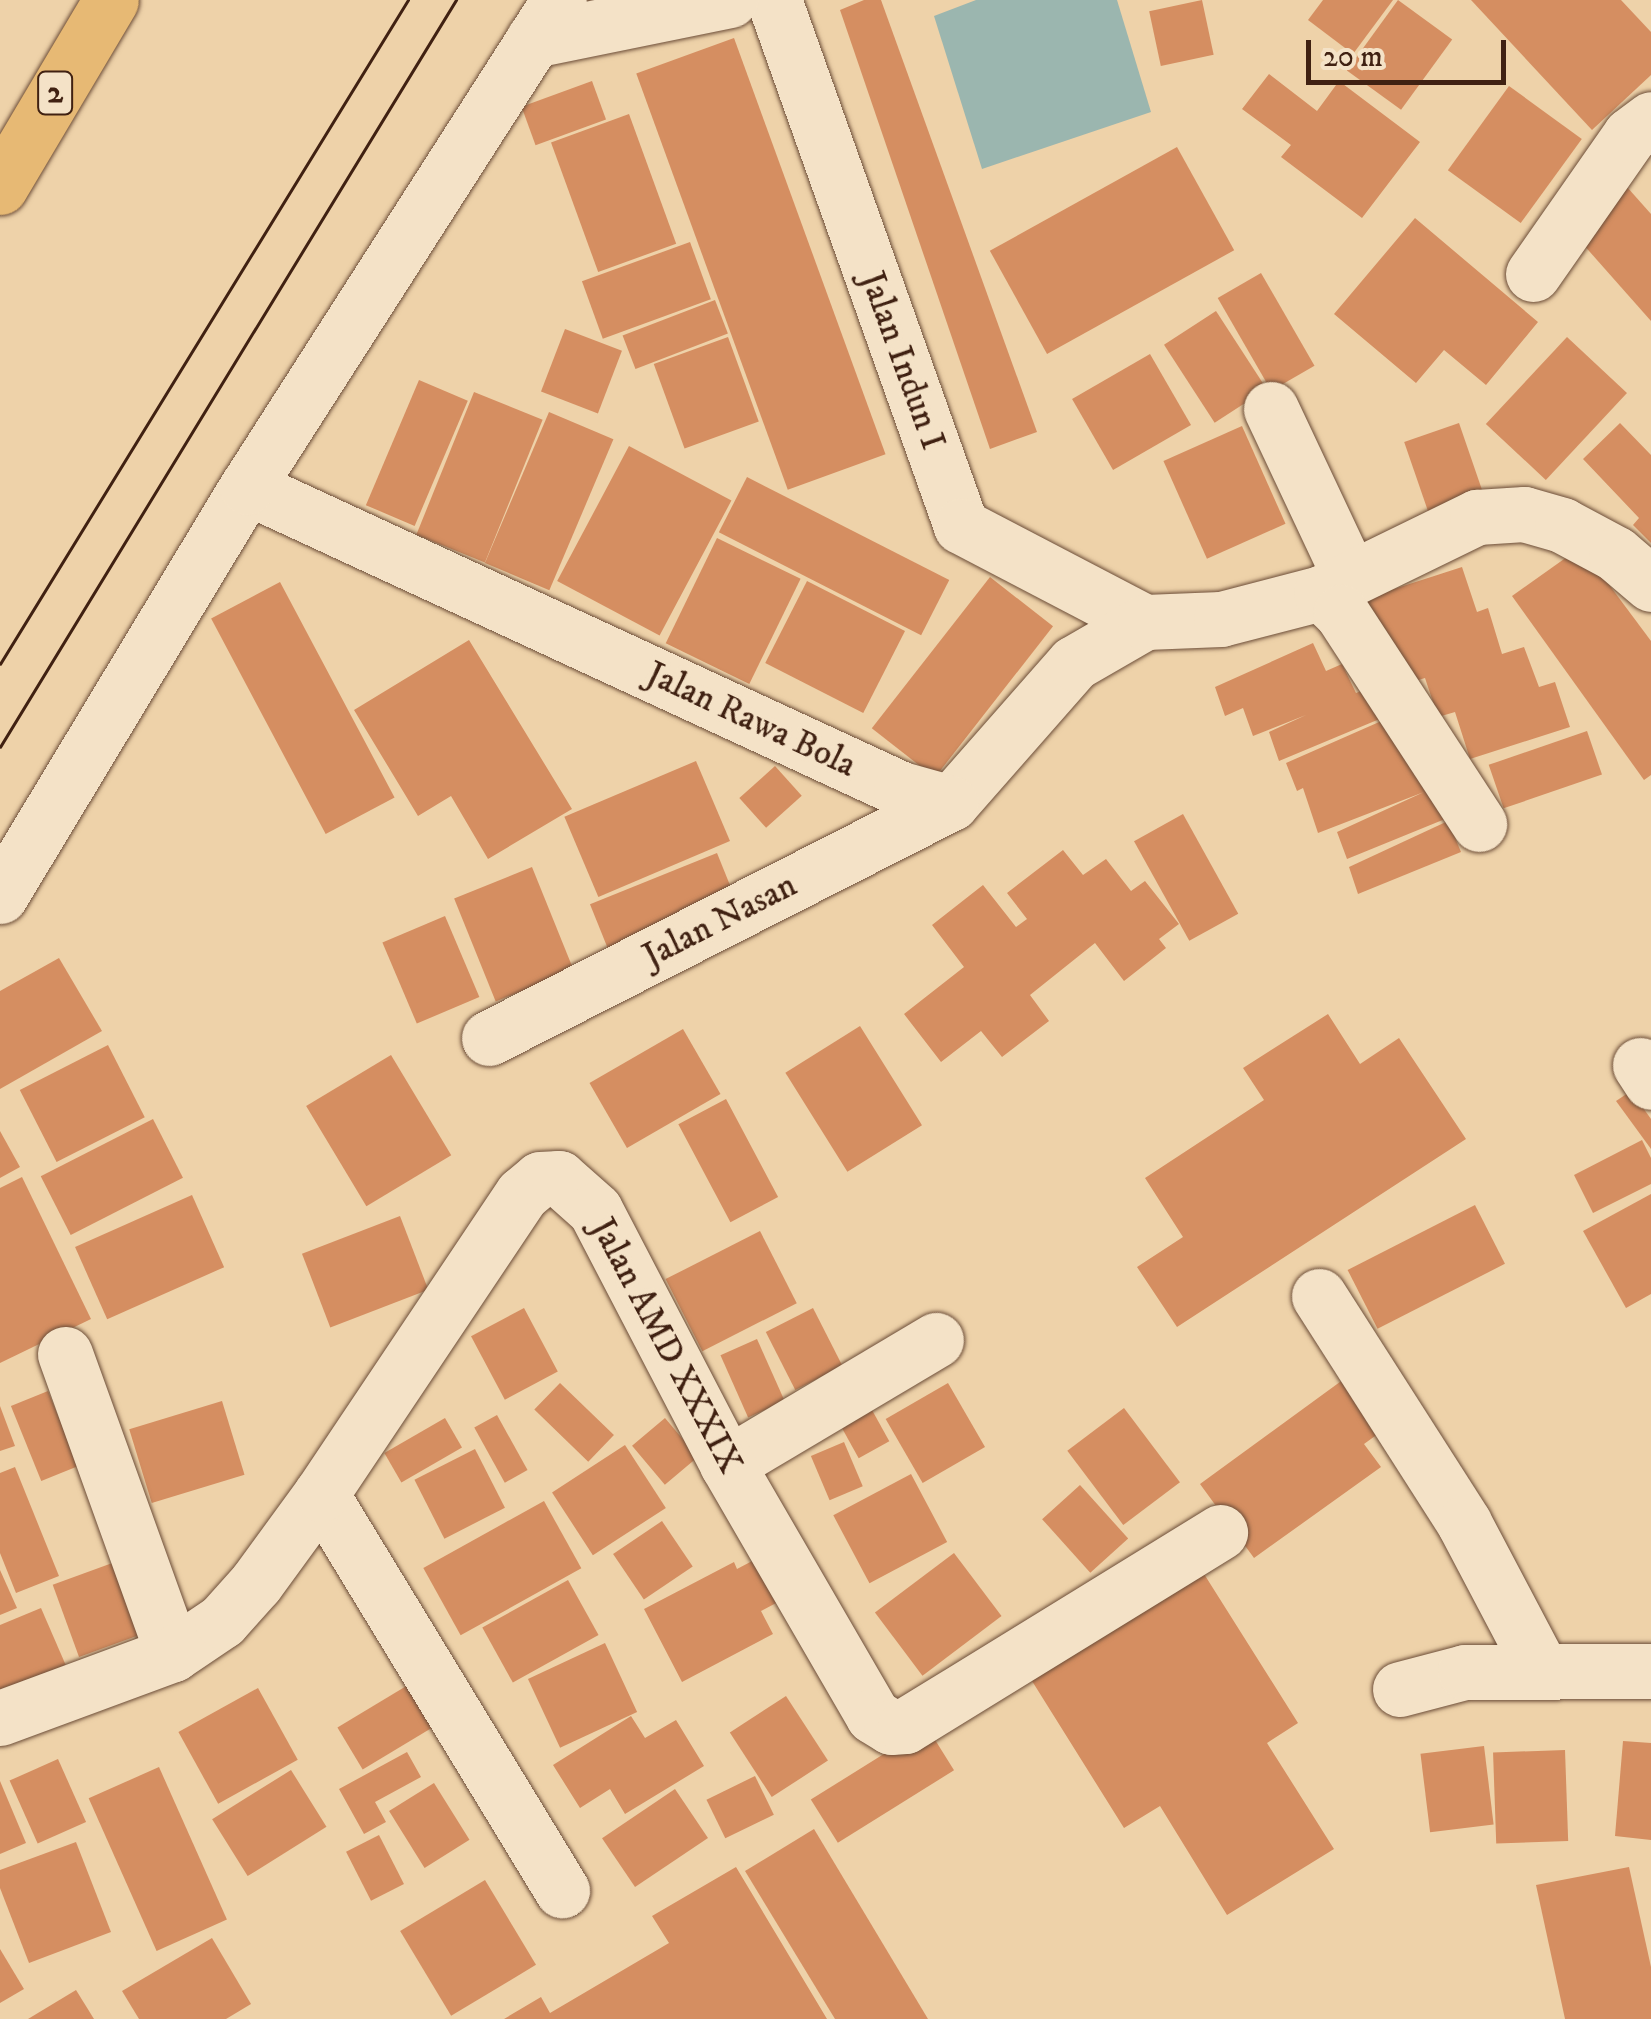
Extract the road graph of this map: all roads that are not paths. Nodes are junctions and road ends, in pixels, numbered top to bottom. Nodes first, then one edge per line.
1 (110, 0) edge
2 (730, 0) edge
3 (774, 0) edge
4 (546, 20) edge
5 (1651, 119) edge
6 (0, 187) edge
7 (1533, 274) dead end
8 (1271, 409) dead end
9 (248, 487) junction
10 (1651, 584) edge
11 (1335, 585) junction
12 (1145, 622) junction
13 (951, 803) junction
14 (1479, 824) dead end
15 (0, 896) edge
16 (489, 1038) dead end
17 (1318, 1296) dead end
18 (936, 1340) dead end
19 (64, 1354) dead end
20 (728, 1464) junction
21 (320, 1494) junction
22 (1220, 1532) dead end
23 (173, 1654) junction
24 (1541, 1669) junction
25 (1651, 1670) edge
26 (1400, 1689) dead end
27 (0, 1718) edge
28 (562, 1891) dead end

1 - 6 highway, 2
2 - 4 street
3 - 12 street, Jalan Indun I
4 - 9 street
5 - 7 street
8 - 11 street
9 - 13 street, Jalan Rawa Bola
9 - 15 street
10 - 11 street
11 - 12 street
11 - 14 street
12 - 13 street
13 - 16 street, Jalan Nasan
17 - 24 street
18 - 20 street
19 - 23 street
20 - 21 street, Jalan AMD XXXIX
20 - 22 street, Jalan AMD XXXIX
21 - 23 street, Jalan AMD XXXIX
21 - 28 street
23 - 27 street, Jalan AMD XXXIX
24 - 25 street
24 - 26 street

